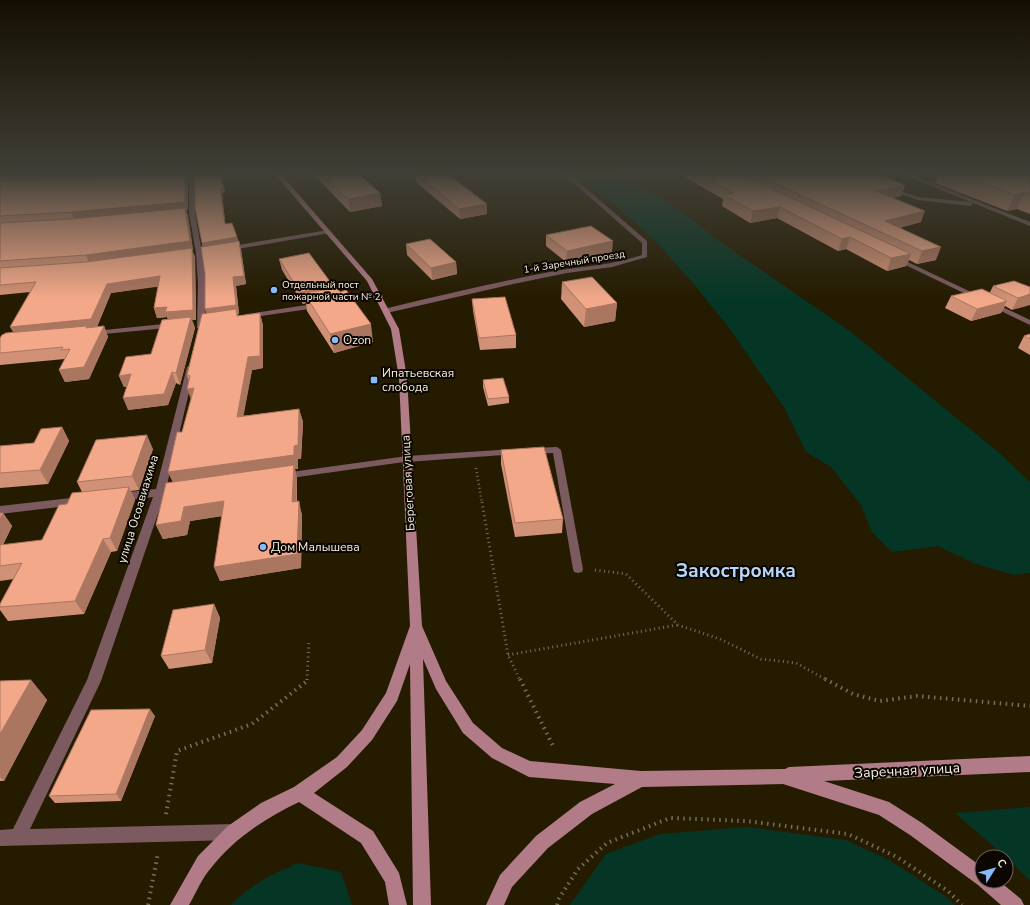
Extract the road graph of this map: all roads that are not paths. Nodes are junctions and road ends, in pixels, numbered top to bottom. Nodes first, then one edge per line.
1 (188, 214) edge
2 (313, 214) edge
3 (613, 214) edge
4 (1005, 214) edge
5 (1030, 224) edge
6 (328, 232) junction
7 (222, 250) edge
8 (888, 254) edge
9 (380, 296) junction
10 (387, 311) junction
11 (240, 317) edge
12 (1030, 323) edge
13 (179, 325) edge
14 (85, 334) edge
15 (198, 338) edge
16 (194, 354) edge
17 (407, 459) junction
18 (276, 477) edge
19 (176, 490) edge
20 (160, 492) junction
21 (107, 498) edge
22 (92, 500) edge
23 (0, 510) edge
24 (578, 569) road end
25 (416, 626) junction
26 (1030, 764) edge
27 (783, 776) junction
28 (641, 779) junction
29 (300, 793) junction
30 (234, 832) junction
31 (0, 838) edge
32 (17, 838) junction
33 (974, 872) edge
34 (995, 889) edge
35 (179, 905) edge
36 (398, 905) edge
37 (422, 905) edge
38 (494, 905) edge
39 (1015, 905) edge

1 - 15 street
2 - 6 main road, Береговая улица
3 - 10 street, 1-й Заречный проезд
4 - 5 lane
6 - 7 street
6 - 9 main road, Береговая улица
8 - 12 street
9 - 10 main road, Береговая улица
9 - 11 street
10 - 17 main road, Береговая улица
13 - 14 street
16 - 20 street, улица Осоавиахима
17 - 18 street
17 - 24 lane
17 - 25 main road, Береговая улица
19 - 20 street
20 - 21 street
20 - 32 street, улица Осоавиахима
22 - 23 street
25 - 28 main road, Заречная улица
25 - 29 main road, Береговая улица
25 - 37 main road
26 - 27 main road, Заречная улица
27 - 28 main road, Заречная улица
27 - 33 main road
28 - 38 main road
29 - 30 main road, Береговая улица
29 - 36 main road
30 - 32 street
30 - 35 main road
31 - 32 street
34 - 39 main road

